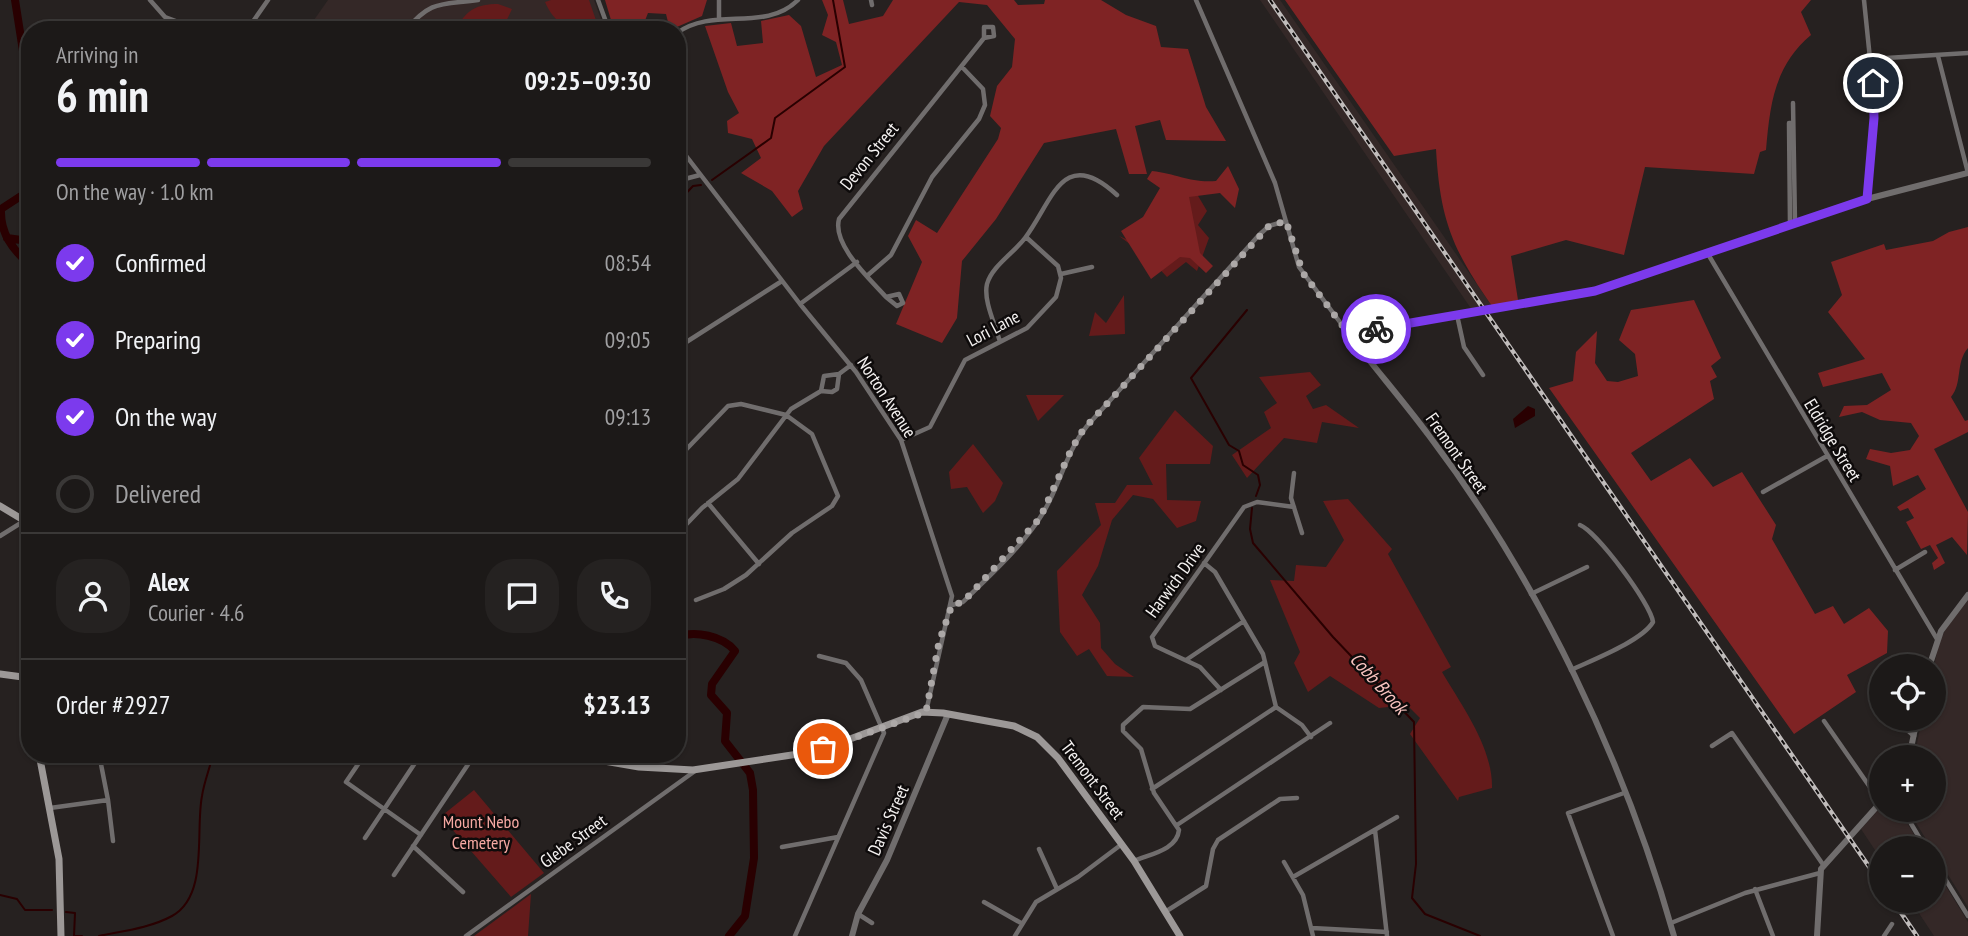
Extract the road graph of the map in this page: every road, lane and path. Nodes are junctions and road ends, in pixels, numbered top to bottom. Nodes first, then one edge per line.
1 (150, 0) edge
2 (268, 0) edge
3 (478, 0) edge
4 (598, 0) edge
5 (719, 0) edge
6 (798, 0) edge
7 (1195, 0) edge
8 (1864, 0) edge
9 (719, 19) junction
10 (176, 21) edge
11 (253, 21) edge
12 (413, 21) edge
13 (606, 21) edge
14 (686, 28) edge
15 (984, 38) dead end
16 (1968, 53) edge
17 (1938, 56) junction
18 (1870, 60) junction
19 (962, 66) junction
20 (1793, 103) dead end
21 (1793, 123) junction
22 (686, 156) edge
23 (1968, 173) edge
24 (700, 175) junction
25 (686, 179) edge
26 (1116, 195) dead end
27 (1867, 199) junction
28 (1286, 221) junction
29 (1792, 224) junction
30 (1026, 237) junction
31 (1708, 254) junction
32 (857, 262) junction
33 (1092, 267) dead end
34 (1061, 274) junction
35 (867, 275) junction
36 (782, 281) junction
37 (886, 297) dead end
38 (800, 304) junction
39 (1457, 315) junction
40 (1351, 337) junction
41 (686, 342) edge
42 (1000, 342) junction
43 (851, 365) junction
44 (839, 374) junction
45 (1483, 375) dead end
46 (821, 391) junction
47 (786, 415) junction
48 (901, 440) junction
49 (686, 450) edge
50 (1827, 456) junction
51 (1293, 473) dead end
52 (1763, 492) dead end
53 (708, 503) junction
54 (0, 506) edge
55 (1294, 507) junction
56 (21, 518) edge
57 (21, 525) edge
58 (686, 525) edge
59 (1580, 525) dead end
60 (1302, 533) dead end
61 (0, 536) edge
62 (1925, 552) dead end
63 (759, 564) junction
64 (1205, 564) junction
65 (1587, 567) dead end
66 (1895, 570) junction
67 (1531, 594) junction
68 (1968, 595) edge
69 (696, 600) dead end
70 (952, 605) junction
71 (1244, 621) junction
72 (1937, 639) junction
73 (1933, 654) edge
74 (819, 656) dead end
75 (1186, 660) junction
76 (1265, 662) junction
77 (1571, 670) junction
78 (0, 674) edge
79 (21, 676) edge
80 (1221, 690) junction
81 (1276, 707) junction
82 (926, 712) junction
83 (948, 714) junction
84 (1824, 721) dead end
85 (1331, 723) dead end
86 (883, 726) junction
87 (1908, 731) edge
88 (1915, 731) edge
89 (1914, 736) junction
90 (1311, 737) junction
91 (1912, 745) edge
92 (1712, 746) dead end
93 (40, 763) edge
94 (101, 763) edge
95 (359, 763) edge
96 (415, 763) edge
97 (469, 763) edge
98 (616, 763) edge
99 (698, 770) junction
100 (1869, 785) edge
101 (1152, 789) junction
102 (1625, 793) junction
103 (1297, 797) dead end
104 (108, 800) junction
105 (49, 808) junction
106 (384, 809) junction
107 (1869, 815) edge
108 (1397, 817) dead end
109 (1177, 825) junction
110 (1375, 830) junction
111 (421, 835) junction
112 (838, 837) junction
113 (365, 838) dead end
114 (113, 841) dead end
115 (1122, 844) junction
116 (413, 846) junction
117 (782, 847) dead end
118 (1039, 849) dead end
119 (1134, 860) junction
120 (1284, 862) dead end
121 (1824, 866) junction
122 (1820, 873) junction
123 (394, 875) dead end
124 (1293, 877) junction
125 (1946, 880) edge
126 (1057, 889) junction
127 (1755, 889) junction
128 (463, 892) dead end
129 (984, 902) dead end
130 (1165, 913) junction
131 (858, 914) junction
132 (1968, 916) edge
133 (872, 923) dead end
134 (1021, 923) junction
135 (1671, 923) junction
136 (1892, 924) dead end
137 (1312, 928) junction
138 (1387, 934) edge
139 (61, 936) edge
140 (466, 936) edge
141 (795, 936) edge
142 (852, 936) edge
143 (1015, 936) edge
144 (1180, 936) edge
145 (1313, 936) edge
146 (1613, 936) edge
147 (1674, 936) edge
148 (1773, 936) edge
149 (1817, 936) edge
150 (1884, 936) edge

1 - 10 street
2 - 11 street
3 - 12 street
4 - 13 street
5 - 9 street
6 - 9 street
7 - 28 street, Fremont Street
8 - 18 street
9 - 14 street
15 - 19 street, Devon Street
16 - 17 street
17 - 18 street
17 - 23 street
18 - 27 street
19 - 32 street, Devon Street
19 - 35 street
20 - 21 street
21 - 29 street
21 - 29 street
22 - 24 street, Norton Avenue
23 - 27 street
24 - 25 street
24 - 36 street, Norton Avenue
26 - 30 street
27 - 29 street
28 - 40 street, Fremont Street
28 - 70 street
29 - 31 street
30 - 34 street
30 - 42 street
31 - 39 street
31 - 50 street, Eldridge Street
32 - 35 street, Devon Street
32 - 38 street
33 - 34 street
34 - 42 street, Lori Lane
35 - 37 street, Devon Street
36 - 38 street, Norton Avenue
36 - 41 street
38 - 43 street, Norton Avenue
39 - 40 street
39 - 45 street
40 - 67 street, Fremont Street
42 - 48 street, Lori Lane
43 - 44 street
43 - 48 street, Norton Avenue
44 - 46 street
44 - 46 street
46 - 47 street
47 - 49 street
47 - 53 street
47 - 63 street
48 - 70 street, Norton Avenue
50 - 52 street
50 - 66 street, Eldridge Street
51 - 55 street
53 - 58 street
53 - 63 street
54 - 56 main road
55 - 60 street
55 - 64 street, Harwich Drive
57 - 61 street
59 - 77 street
62 - 66 street
63 - 69 street
64 - 71 street
64 - 75 street, Harwich Drive
65 - 67 street
66 - 72 street, Eldridge Street
67 - 77 street, Fremont Street
68 - 72 street
70 - 82 street
71 - 75 street
71 - 76 street
72 - 73 street
74 - 86 street
75 - 80 street, Harwich Drive
76 - 80 street
76 - 81 street
77 - 102 street, Fremont Street
78 - 79 main road
80 - 101 street
81 - 90 street
81 - 101 street
82 - 83 main road, Tremont Street
82 - 86 main road, Tremont Street
83 - 115 main road, Tremont Street
83 - 131 street, Davis Street
84 - 100 street
85 - 90 street
86 - 99 main road, Tremont Street
86 - 112 street
87 - 89 street
88 - 89 street
89 - 91 street
90 - 109 street
92 - 121 street
93 - 105 main road
94 - 104 street
95 - 106 street
96 - 106 street
97 - 111 street
98 - 99 main road, Tremont Street
99 - 140 street, Glebe Street
101 - 109 street
102 - 135 street, Fremont Street
102 - 146 street
103 - 130 street
104 - 105 street
104 - 114 street
105 - 139 main road
106 - 111 street
106 - 113 street
107 - 121 street
108 - 110 street
109 - 119 street
110 - 124 street
110 - 138 street
111 - 116 street
112 - 117 street
112 - 141 street
115 - 119 main road, Tremont Street
115 - 126 street
116 - 123 street
116 - 128 street
118 - 126 street
119 - 130 main road, Tremont Street
120 - 124 street
121 - 122 street
122 - 127 street
122 - 149 street
124 - 137 street
125 - 132 street
126 - 134 street
127 - 135 street
127 - 148 street
129 - 134 street
130 - 144 main road, Tremont Street
131 - 133 street
131 - 142 street, Davis Street
134 - 143 street
135 - 147 street, Fremont Street
136 - 150 street
137 - 138 street
137 - 145 street

